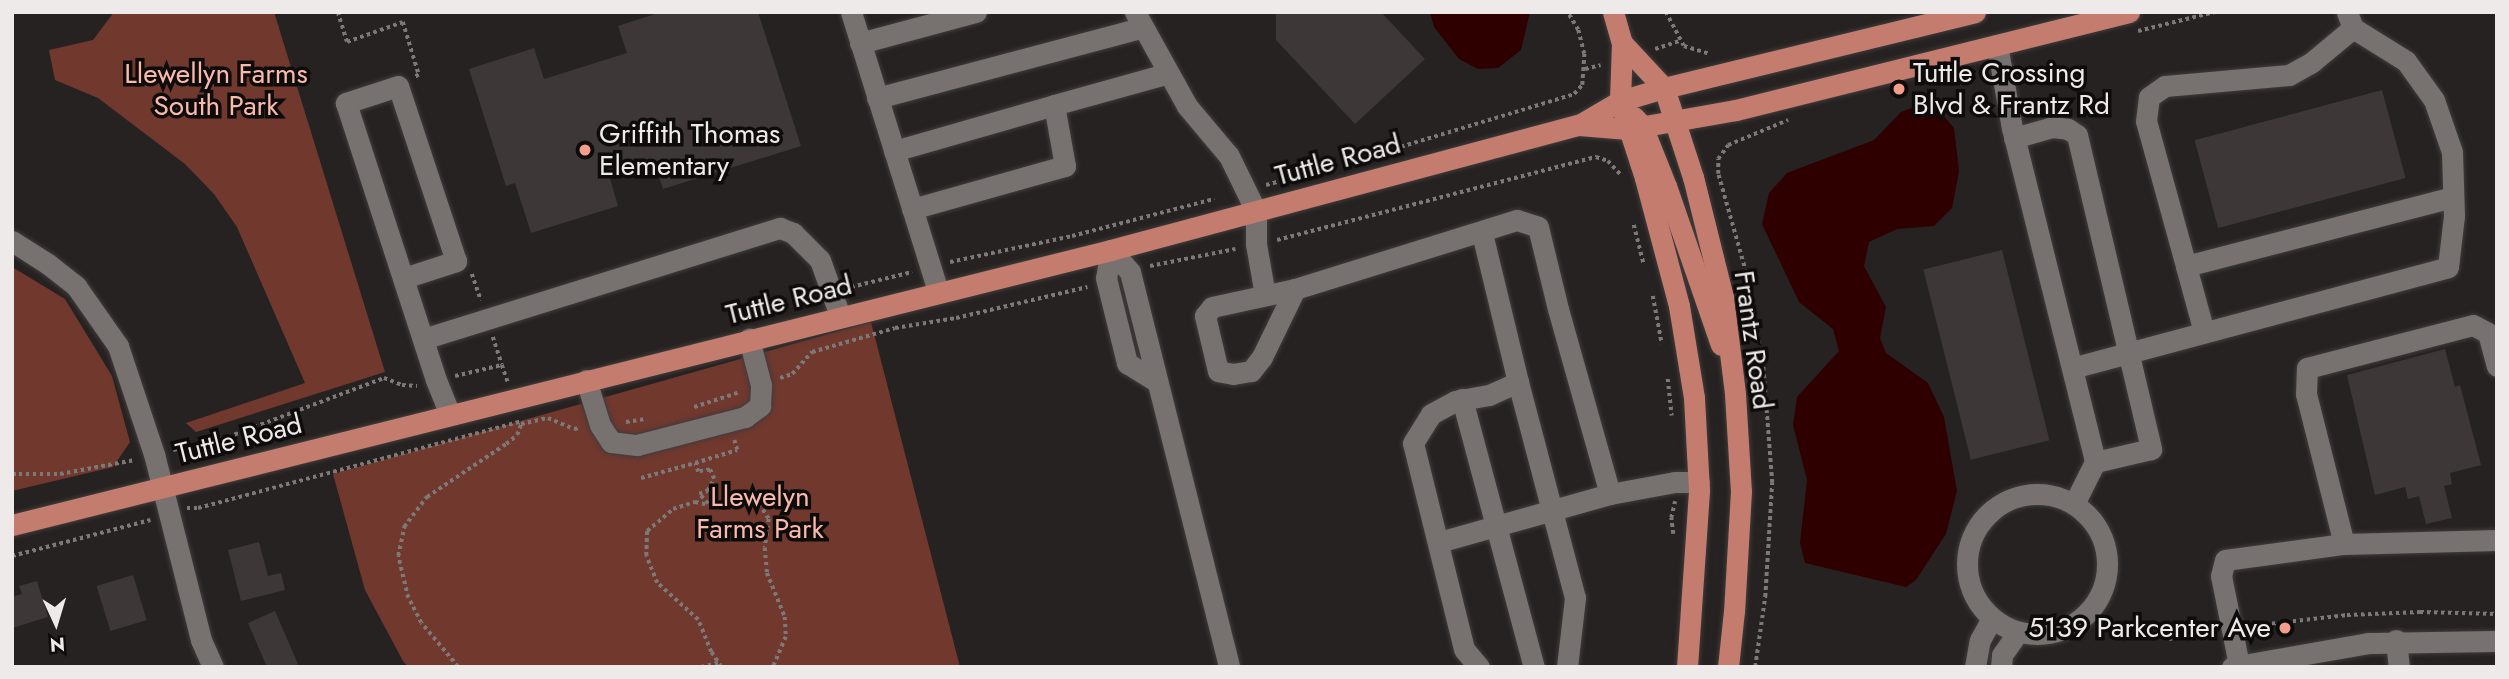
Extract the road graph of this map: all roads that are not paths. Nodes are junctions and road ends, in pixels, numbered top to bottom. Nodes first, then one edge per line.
1 (851, 12) edge
2 (976, 12) edge
3 (1613, 12) edge
4 (1975, 12) edge
5 (2129, 12) edge
6 (1139, 20) edge
7 (2350, 20) edge
8 (860, 43) junction
9 (1622, 43) junction
10 (1997, 45) junction
11 (1169, 73) junction
12 (1664, 88) junction
13 (877, 98) junction
14 (1620, 101) junction
15 (1054, 105) junction
16 (1675, 121) junction
17 (1579, 125) junction
18 (1635, 128) junction
19 (2014, 138) junction
20 (894, 152) junction
21 (2453, 197) junction
22 (912, 209) junction
23 (1256, 211) junction
24 (1482, 233) junction
25 (12, 241) edge
26 (1111, 250) junction
27 (2186, 266) junction
28 (404, 278) junction
29 (1295, 289) junction
30 (938, 292) junction
31 (1265, 295) junction
32 (840, 316) junction
33 (2204, 331) junction
34 (423, 339) junction
35 (749, 339) junction
36 (2129, 351) junction
37 (2497, 366) edge
38 (2072, 368) junction
39 (1733, 376) junction
40 (586, 380) junction
41 (1157, 382) junction
42 (1518, 382) junction
43 (1462, 399) junction
44 (450, 414) junction
45 (2095, 462) junction
46 (1699, 482) junction
47 (162, 488) junction
48 (1610, 494) junction
49 (2074, 504) junction
50 (1551, 510) junction
51 (12, 525) edge
52 (1497, 526) junction
53 (2497, 540) edge
54 (1439, 542) junction
55 (2344, 544) junction
56 (1992, 618) junction
57 (2018, 632) junction
58 (2396, 640) junction
59 (2497, 641) edge
60 (2244, 665) edge
61 (213, 667) edge
62 (1229, 667) edge
63 (1479, 667) edge
64 (1534, 667) edge
65 (1567, 667) edge
66 (1687, 667) edge
67 (1728, 667) edge
68 (1975, 667) edge
69 (2001, 667) edge
70 (2399, 667) edge

1 - 8 street
2 - 8 street
3 - 9 main road, Frantz Road
4 - 12 main road
5 - 10 main road
6 - 11 street
6 - 13 street
7 - 21 street
7 - 27 street
8 - 13 street
9 - 12 main road, Frantz Road
9 - 14 main road, Frantz Road
10 - 16 main road
10 - 19 street
11 - 15 street
11 - 23 street
12 - 14 main road
12 - 16 main road, Frantz Road
13 - 20 street
14 - 17 main road
14 - 18 main road
15 - 20 street
15 - 22 street
16 - 18 main road
16 - 39 main road, Frantz Road
17 - 18 main road
17 - 23 main road, Tuttle Road
18 - 39 main road
18 - 46 main road
19 - 36 street
19 - 38 street
20 - 22 street
21 - 27 street
21 - 33 street
22 - 30 street
23 - 26 main road, Tuttle Road
23 - 31 street
24 - 29 street
24 - 42 street
24 - 48 street
25 - 47 street
26 - 30 main road, Tuttle Road
26 - 41 street
26 - 41 street
27 - 33 street
28 - 28 street
28 - 34 street
29 - 31 street
29 - 31 street
30 - 32 main road, Tuttle Road
32 - 34 street
32 - 35 main road, Tuttle Road
33 - 36 street
34 - 44 street
35 - 40 main road, Tuttle Road
35 - 40 street
36 - 38 street
36 - 45 street
37 - 55 street
38 - 45 street
39 - 67 main road, Frantz Road
40 - 44 main road, Tuttle Road
41 - 62 street
42 - 43 street
42 - 50 street
43 - 52 street
43 - 54 street
44 - 47 main road, Tuttle Road
45 - 49 street
46 - 48 street
46 - 66 main road
47 - 51 main road, Tuttle Road
47 - 61 street
48 - 50 street
49 - 56 street
49 - 57 street
50 - 52 street
50 - 65 street
52 - 54 street
52 - 64 street
53 - 55 street
54 - 63 street
55 - 60 street
56 - 57 street
56 - 68 street
57 - 69 street
58 - 59 street
58 - 60 street
58 - 70 street

